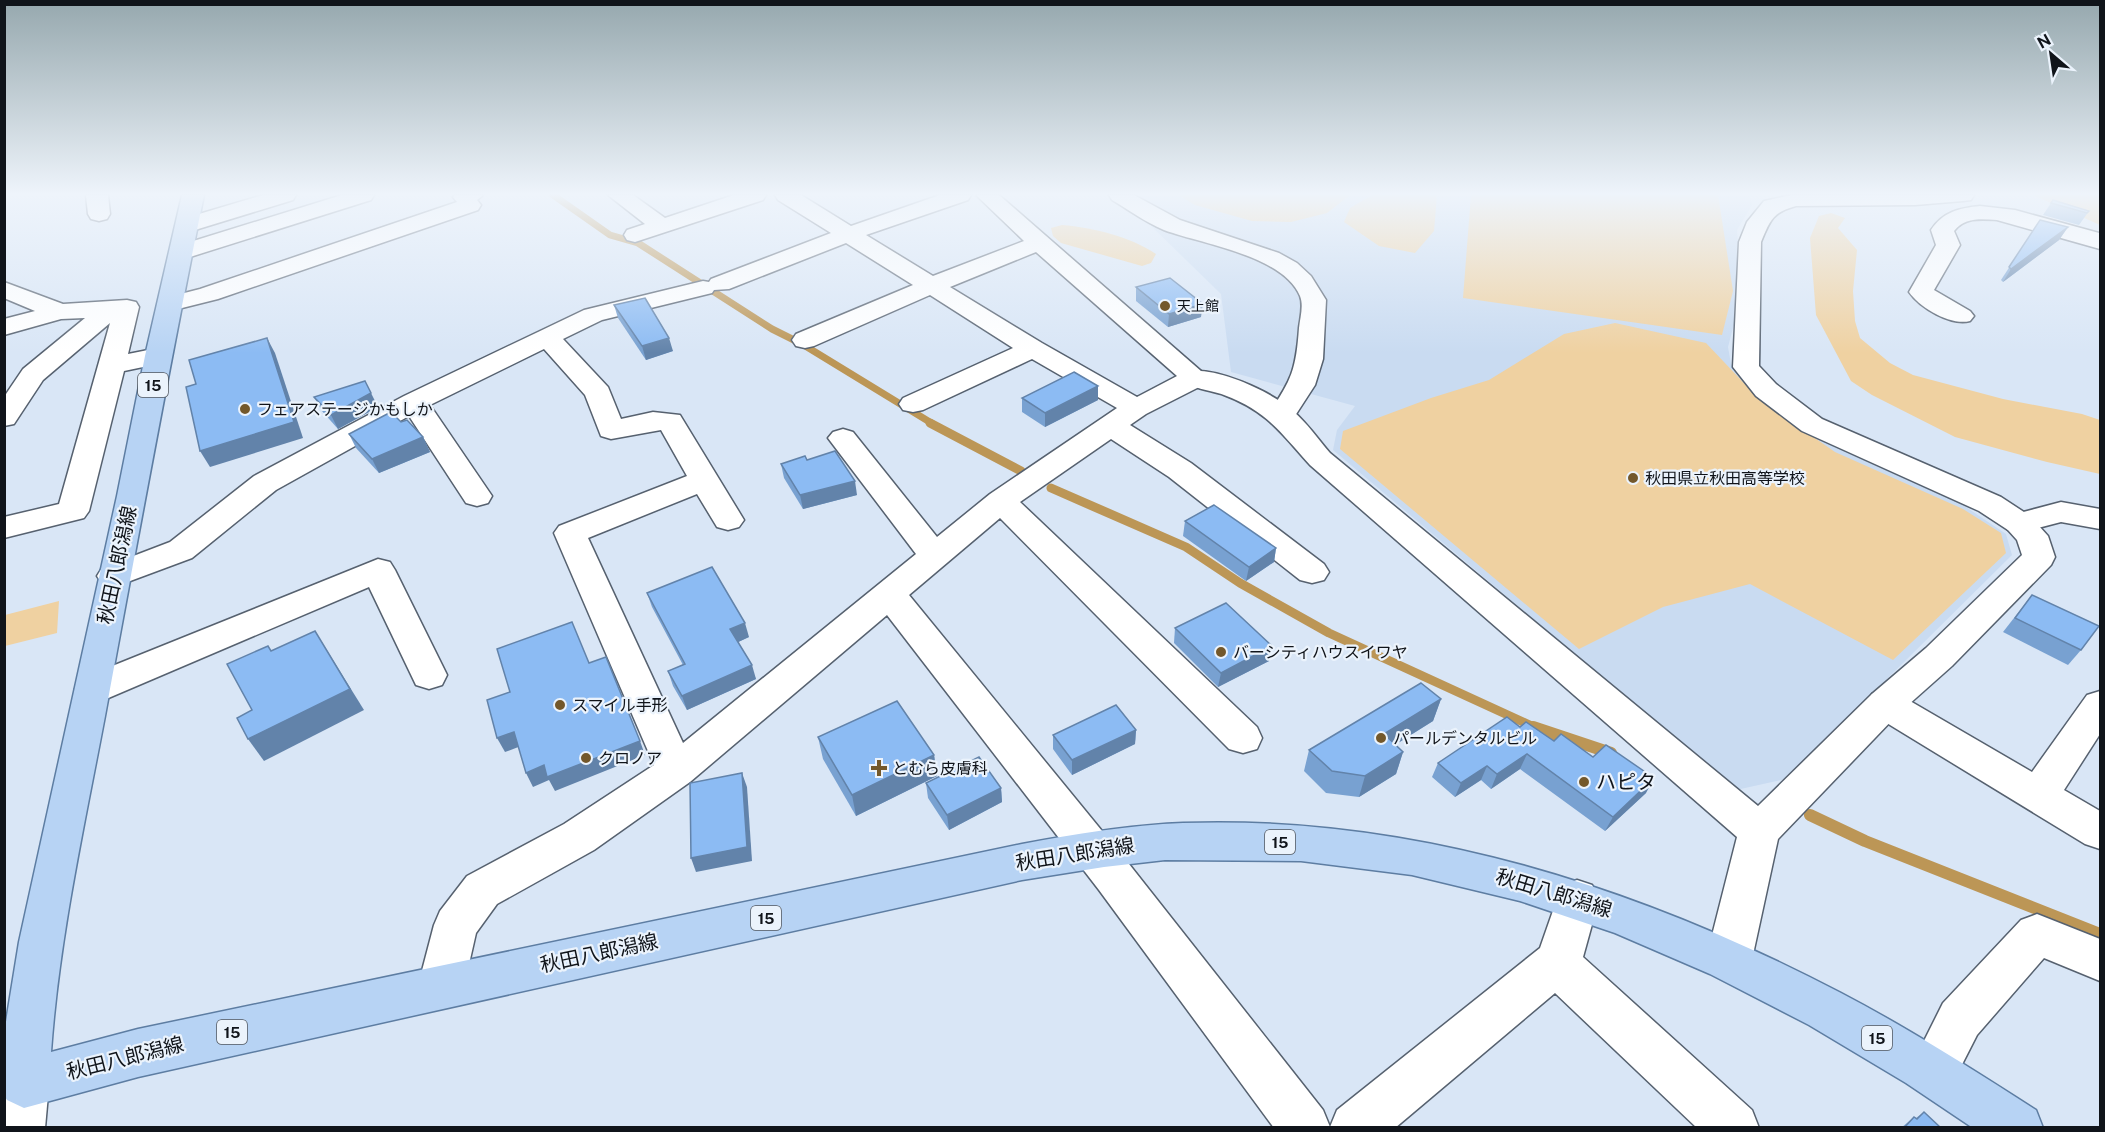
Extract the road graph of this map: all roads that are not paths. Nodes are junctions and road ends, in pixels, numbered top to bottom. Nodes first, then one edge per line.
1 (183, 248) edge
2 (344, 248) edge
3 (813, 248) edge
4 (871, 248) edge
5 (1027, 248) edge
6 (1045, 248) edge
7 (1242, 248) edge
8 (1750, 248) edge
9 (1946, 248) edge
10 (931, 286) junction
11 (4, 289) edge
12 (170, 304) junction
13 (111, 309) junction
14 (60, 312) junction
15 (1961, 316) dead end
16 (4, 327) edge
17 (547, 337) junction
18 (806, 340) dead end
19 (1033, 349) junction
20 (158, 356) junction
21 (111, 365) junction
22 (33, 375) junction
23 (1195, 378) junction
24 (4, 384) edge
25 (414, 402) junction
26 (913, 404) dead end
27 (1281, 416) junction
28 (1123, 417) junction
29 (4, 418) edge
30 (843, 438) dead end
31 (704, 480) junction
32 (477, 496) dead end
33 (1001, 501) junction
34 (2100, 519) edge
35 (728, 520) dead end
36 (2019, 523) junction
37 (4, 528) edge
38 (934, 555) junction
39 (1312, 572) dead end
40 (114, 576) junction
41 (890, 595) junction
42 (429, 675) dead end
43 (93, 689) junction
44 (1885, 704) junction
45 (2100, 705) edge
46 (1243, 738) dead end
47 (676, 771) junction
48 (2039, 794) junction
49 (1759, 831) junction
50 (2100, 832) edge
51 (1092, 849) junction
52 (1577, 899) junction
53 (1729, 959) junction
54 (2100, 960) edge
55 (1556, 963) junction
56 (441, 986) junction
57 (1933, 1071) junction
58 (16, 1100) edge
59 (1305, 1128) edge
60 (1355, 1128) edge
61 (1734, 1128) edge
62 (2018, 1128) edge

1 - 12 main road, 秋田八郎潟線 / 15
2 - 12 street
3 - 17 street
4 - 10 street
5 - 10 street
6 - 23 street
7 - 27 street
8 - 36 street
9 - 15 street
10 - 18 street
10 - 19 street
11 - 14 street
12 - 20 main road, 秋田八郎潟線 / 15
13 - 14 street
13 - 21 street
13 - 22 street
14 - 16 street
17 - 25 street
17 - 31 street
19 - 26 street
19 - 28 street
20 - 21 street
20 - 40 main road, 秋田八郎潟線 / 15
21 - 37 street
22 - 24 street
22 - 29 street
23 - 27 street
23 - 28 street
25 - 32 street
25 - 40 street
27 - 49 street
28 - 33 street
28 - 39 street
30 - 38 street
31 - 35 street
31 - 47 street
33 - 38 street
33 - 46 street
34 - 36 street
36 - 44 street
38 - 41 street
40 - 43 main road, 秋田八郎潟線 / 15
41 - 47 street
41 - 51 street
42 - 43 street
43 - 58 main road, 秋田八郎潟線 / 15
44 - 48 street
44 - 49 street
45 - 48 street
47 - 56 street
48 - 50 street
49 - 53 street
51 - 52 main road, 秋田八郎潟線 / 15
51 - 56 main road, 秋田八郎潟線 / 15
51 - 59 street
52 - 53 main road, 秋田八郎潟線 / 15
52 - 55 street
53 - 57 main road, 秋田八郎潟線 / 15
54 - 57 street
55 - 60 street
55 - 61 street
56 - 58 main road, 秋田八郎潟線 / 15
57 - 62 main road, 秋田八郎潟線 / 15

